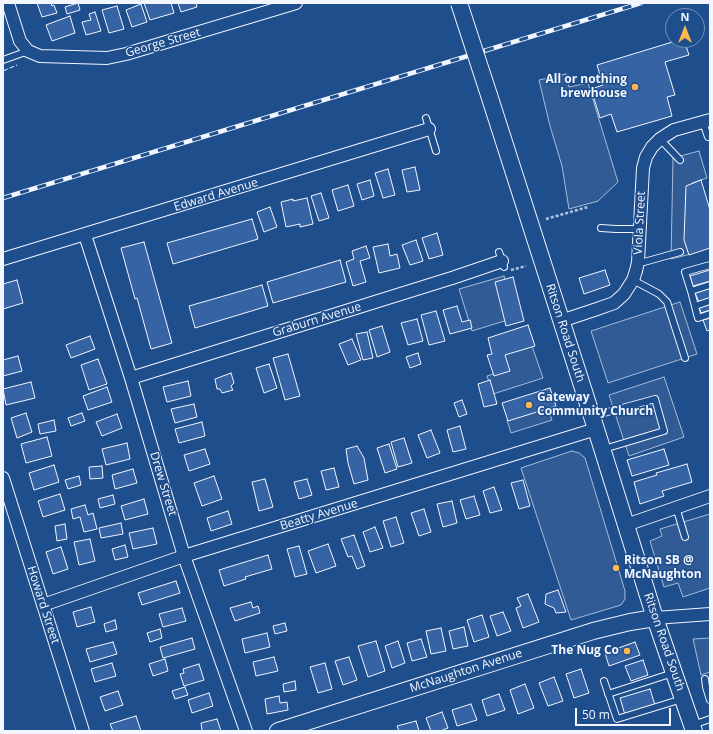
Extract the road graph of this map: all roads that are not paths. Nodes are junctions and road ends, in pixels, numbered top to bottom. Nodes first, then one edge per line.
1 (8, 3) edge
2 (296, 3) edge
3 (459, 3) edge
4 (28, 51) junction
5 (3, 60) edge
6 (706, 121) edge
7 (427, 124) joint
8 (708, 137) dead end
9 (660, 139) junction
10 (436, 151) dead end
11 (680, 160) dead end
12 (601, 228) dead end
13 (640, 229) junction
14 (85, 234) junction
15 (680, 252) dead end
16 (3, 259) edge
17 (502, 260) dead end
18 (638, 262) junction
19 (710, 265) edge
20 (633, 280) junction
21 (710, 285) edge
22 (691, 292) junction
23 (710, 301) edge
24 (695, 306) junction
25 (710, 314) edge
26 (561, 321) junction
27 (685, 358) dead end
28 (131, 378) junction
29 (594, 423) junction
30 (602, 449) junction
31 (3, 478) edge
32 (710, 496) edge
33 (676, 507) junction
34 (626, 524) junction
35 (685, 537) dead end
36 (184, 556) junction
37 (43, 605) junction
38 (710, 614) edge
39 (655, 618) junction
40 (674, 673) junction
41 (705, 679) dead end
42 (604, 681) dead end
43 (608, 694) junction
44 (683, 699) junction
45 (710, 700) edge
46 (710, 719) edge
47 (693, 728) edge
48 (83, 731) edge
49 (246, 731) edge
50 (278, 731) edge

1 - 4 street
2 - 4 street, George Street
3 - 26 main road, Ritson Road South, bridge
4 - 5 lane
6 - 8 lane
6 - 9 street, Viola Street
7 - 10 lane
7 - 14 street, Edward Avenue
9 - 11 lane
9 - 13 street, Viola Street
12 - 13 lane
13 - 18 street, Viola Street
14 - 16 street, Edward Avenue
14 - 28 street, Drew Street
15 - 18 lane
17 - 28 street, Graburn Avenue
18 - 20 street, Viola Street
19 - 22 lane
20 - 26 street, Viola Street
20 - 27 lane
21 - 22 lane
22 - 24 lane
23 - 24 lane
24 - 25 lane
26 - 29 main road, Ritson Road South
28 - 36 street, Drew Street
29 - 30 main road, Ritson Road South
29 - 30 lane
29 - 36 street, Beatty Avenue
30 - 34 main road, Ritson Road South
31 - 37 street, Howard Street
32 - 33 street
33 - 34 street
33 - 35 lane
34 - 39 main road, Ritson Road South
36 - 37 street, Beatty Avenue
36 - 49 street, Drew Street
37 - 48 street, Howard Street
38 - 39 street
39 - 40 main road, Ritson Road South
39 - 50 main road, McNaughton Avenue
40 - 43 lane
40 - 44 main road, Ritson Road South
41 - 45 lane
42 - 43 lane
43 - 44 lane
44 - 47 main road, Ritson Road South
46 - 47 lane

